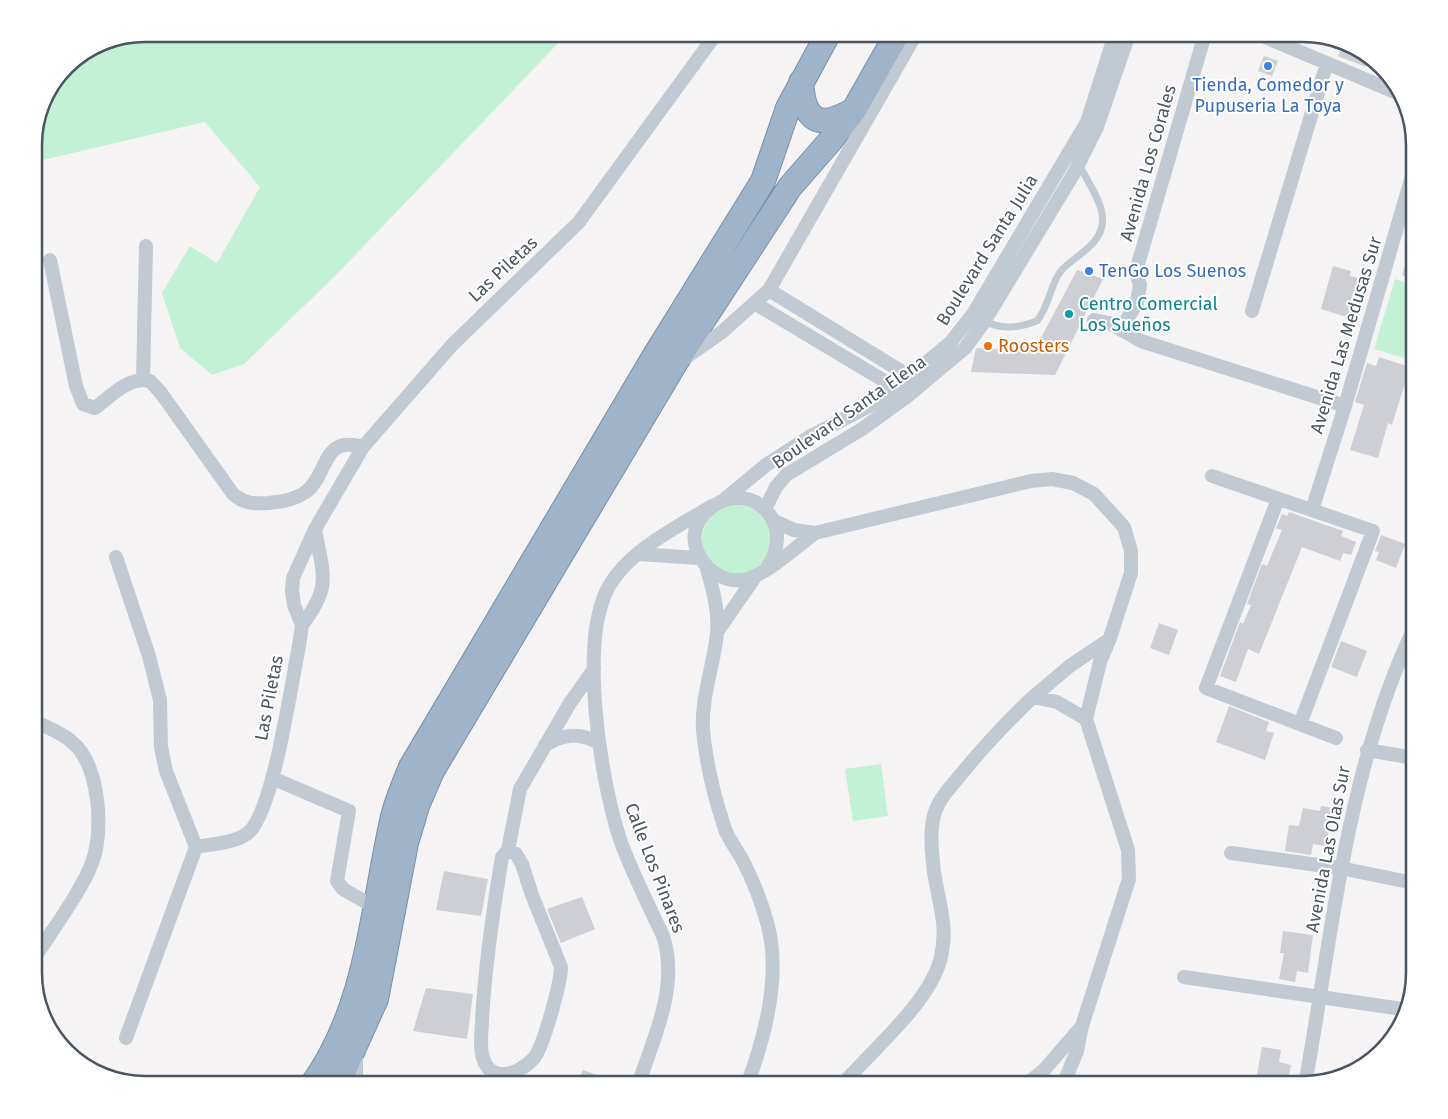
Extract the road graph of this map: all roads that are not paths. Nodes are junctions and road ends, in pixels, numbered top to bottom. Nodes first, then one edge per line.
1 (823, 42) edge
2 (892, 42) edge
3 (911, 42) edge
4 (1112, 42) edge
5 (1126, 42) edge
6 (1203, 42) edge
7 (1276, 42) edge
8 (710, 43) edge
9 (884, 56) junction
10 (1327, 64) junction
11 (801, 82) junction
12 (1389, 90) edge
13 (881, 95) junction
14 (854, 110) junction
15 (1079, 164) junction
16 (1406, 196) edge
17 (146, 246) dead end
18 (50, 260) dead end
19 (769, 290) junction
20 (756, 304) junction
21 (1252, 311) dead end
22 (979, 318) junction
23 (1094, 320) dead end
24 (1121, 329) junction
25 (674, 365) junction
26 (143, 380) junction
27 (916, 381) junction
28 (896, 388) junction
29 (909, 395) junction
30 (1345, 406) junction
31 (363, 447) junction
32 (1212, 476) dead end
33 (725, 499) junction
34 (1278, 499) junction
35 (712, 506) junction
36 (765, 509) junction
37 (1312, 510) junction
38 (774, 521) junction
39 (315, 529) junction
40 (816, 533) junction
41 (638, 554) junction
42 (116, 557) dead end
43 (699, 558) junction
44 (707, 569) junction
45 (760, 573) junction
46 (302, 625) junction
47 (717, 632) junction
48 (1110, 638) junction
49 (1406, 652) edge
50 (594, 669) junction
51 (1033, 697) junction
52 (1086, 720) junction
53 (1300, 724) junction
54 (43, 725) edge
55 (1336, 738) dead end
56 (599, 743) junction
57 (544, 746) junction
58 (1367, 750) junction
59 (1406, 757) edge
60 (272, 778) junction
61 (196, 847) junction
62 (508, 850) junction
63 (1231, 852) dead end
64 (1340, 868) junction
65 (1406, 881) edge
66 (376, 908) junction
67 (43, 944) edge
68 (1184, 977) dead end
69 (1321, 997) junction
70 (1399, 1009) edge
71 (1082, 1026) junction
72 (126, 1038) dead end
73 (356, 1044) junction
74 (317, 1076) edge
75 (340, 1076) edge
76 (356, 1076) edge
77 (641, 1076) edge
78 (750, 1076) edge
79 (850, 1076) edge
80 (1037, 1076) edge
81 (1067, 1076) edge
82 (1307, 1076) edge

1 - 11 highway
2 - 9 highway
3 - 13 street
4 - 22 street, Boulevard Santa Julia
5 - 15 street, Boulevard Santa Elena
6 - 24 street, Avenida Los Corales
7 - 10 street
8 - 31 street, Las Piletas
9 - 13 highway
9 - 14 highway
10 - 12 street
10 - 21 street
11 - 14 highway
11 - 66 highway
13 - 19 street
14 - 25 highway
15 - 22 street, Boulevard Santa Elena
15 - 22 lane
16 - 30 street, Avenida Las Medusas Sur
17 - 26 street
18 - 26 street
19 - 20 street
19 - 27 street
20 - 25 street
20 - 28 street
22 - 27 street, Boulevard Santa Elena
23 - 24 street
24 - 30 street
25 - 73 highway
26 - 31 street
27 - 28 street
27 - 29 street, Boulevard Santa Elena
28 - 29 street
28 - 33 street
29 - 36 street, Boulevard Santa Elena
30 - 37 street, Avenida Las Medusas Sur
31 - 39 street, Las Piletas
32 - 34 street
33 - 35 street
33 - 36 street
34 - 37 street
34 - 53 street
35 - 41 street, Calle Los Pinares
35 - 43 street
36 - 38 street
37 - 53 street
38 - 40 street
38 - 45 street
39 - 46 street, Las Piletas
39 - 46 street, Las Piletas
40 - 45 street
40 - 48 street
41 - 43 street
41 - 50 street, Calle Los Pinares
42 - 61 street
43 - 44 street
44 - 45 street
44 - 47 street
45 - 47 street
46 - 60 street, Las Piletas
47 - 78 street
48 - 51 street
48 - 52 street
49 - 58 street, Avenida Las Olas Sur
50 - 56 street, Calle Los Pinares
50 - 57 street
51 - 52 street
51 - 79 street
52 - 71 street
53 - 55 street
54 - 67 street
56 - 57 street
56 - 77 street, Calle Los Pinares
57 - 62 street
58 - 59 street
58 - 64 street, Avenida Las Olas Sur
60 - 61 street, Las Piletas
60 - 66 street
61 - 72 street
62 - 62 street
63 - 64 street
64 - 65 street
64 - 69 street, Avenida Las Olas Sur
66 - 74 highway
68 - 69 street
69 - 70 street
69 - 82 street, Avenida Las Olas Sur
71 - 80 street
71 - 81 street
73 - 75 highway
73 - 76 street

